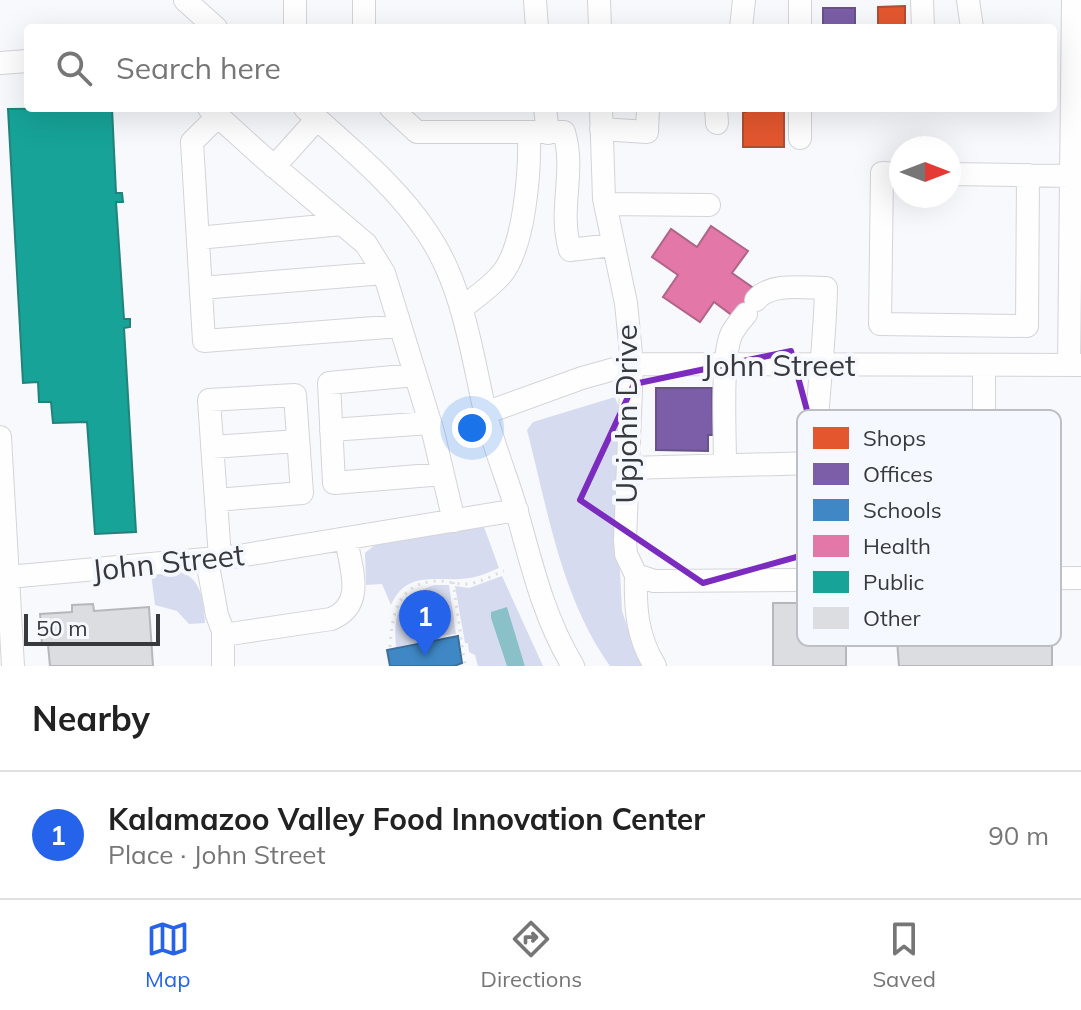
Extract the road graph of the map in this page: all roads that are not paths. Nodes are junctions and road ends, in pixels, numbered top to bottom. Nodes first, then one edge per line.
1 (185, 0) edge
2 (295, 0) edge
3 (364, 0) edge
4 (535, 0) edge
5 (599, 0) edge
6 (744, 0) edge
7 (800, 0) edge
8 (922, 0) edge
9 (968, 0) edge
10 (1073, 0) edge
11 (212, 24) edge
12 (295, 24) edge
13 (364, 24) edge
14 (537, 24) edge
15 (600, 24) edge
16 (741, 24) edge
17 (800, 24) edge
18 (923, 24) edge
19 (971, 24) edge
20 (24, 61) edge
21 (0, 63) edge
22 (214, 112) edge
23 (395, 112) edge
24 (544, 112) edge
25 (648, 112) edge
26 (800, 112) edge
27 (311, 114) edge
28 (601, 118) edge
29 (539, 133) junction
30 (800, 138) dead end
31 (274, 167) junction
32 (889, 173) edge
33 (961, 174) edge
34 (1028, 175) junction
35 (1072, 176) junction
36 (605, 204) junction
37 (709, 205) dead end
38 (342, 224) junction
39 (198, 238) junction
40 (1076, 242) edge
41 (612, 245) junction
42 (384, 273) junction
43 (201, 288) junction
44 (461, 309) junction
45 (400, 326) junction
46 (632, 364) junction
47 (727, 364) junction
48 (824, 364) junction
49 (984, 365) junction
50 (1075, 365) edge
51 (415, 375) junction
52 (817, 410) edge
53 (984, 410) edge
54 (485, 413) junction
55 (430, 423) junction
56 (331, 430) junction
57 (0, 437) edge
58 (298, 441) junction
59 (212, 447) junction
60 (725, 463) junction
61 (797, 463) edge
62 (628, 468) junction
63 (443, 474) junction
64 (216, 500) junction
65 (517, 510) junction
66 (454, 521) junction
67 (346, 539) junction
68 (214, 559) junction
69 (636, 575) junction
70 (8, 577) junction
71 (797, 580) edge
72 (223, 631) junction
73 (13, 666) edge
74 (223, 666) edge
75 (573, 666) edge
76 (655, 666) edge

1 - 11 street
2 - 12 street
3 - 13 street
4 - 14 street
5 - 15 street
6 - 16 street
7 - 17 street
8 - 18 street
9 - 19 street
10 - 35 street
20 - 21 street
22 - 31 street
22 - 39 street
23 - 29 street
24 - 29 street
25 - 28 street
26 - 30 street
27 - 31 street
27 - 44 street
28 - 36 street, Upjohn Drive
29 - 41 street
29 - 44 street
31 - 38 street
32 - 34 street
33 - 34 street
34 - 35 street
35 - 40 street
36 - 37 street
36 - 41 street, Upjohn Drive
38 - 39 street
38 - 42 street
39 - 43 street
40 - 50 street
41 - 46 street, Upjohn Drive
42 - 43 street
42 - 45 street
43 - 45 street
44 - 54 street
45 - 51 street
46 - 47 street, John Street
46 - 54 street, John Street
46 - 62 street, Upjohn Drive
47 - 48 street, John Street
47 - 48 street
47 - 60 street
48 - 49 street, John Street
48 - 52 street
49 - 50 street, John Street
49 - 53 street
51 - 55 street
51 - 56 street
54 - 65 street
55 - 56 street
55 - 63 street
56 - 63 street
57 - 70 street
58 - 59 street
58 - 59 street
58 - 64 street
59 - 64 street
60 - 61 street
60 - 62 street
62 - 69 street, Upjohn Drive
63 - 66 street
64 - 68 street
65 - 66 street, John Street
65 - 75 street
66 - 67 street, John Street
67 - 68 street, John Street
67 - 72 street
68 - 70 street, John Street
68 - 72 street
69 - 71 street
69 - 76 street, Upjohn Drive
70 - 73 street
72 - 74 street

